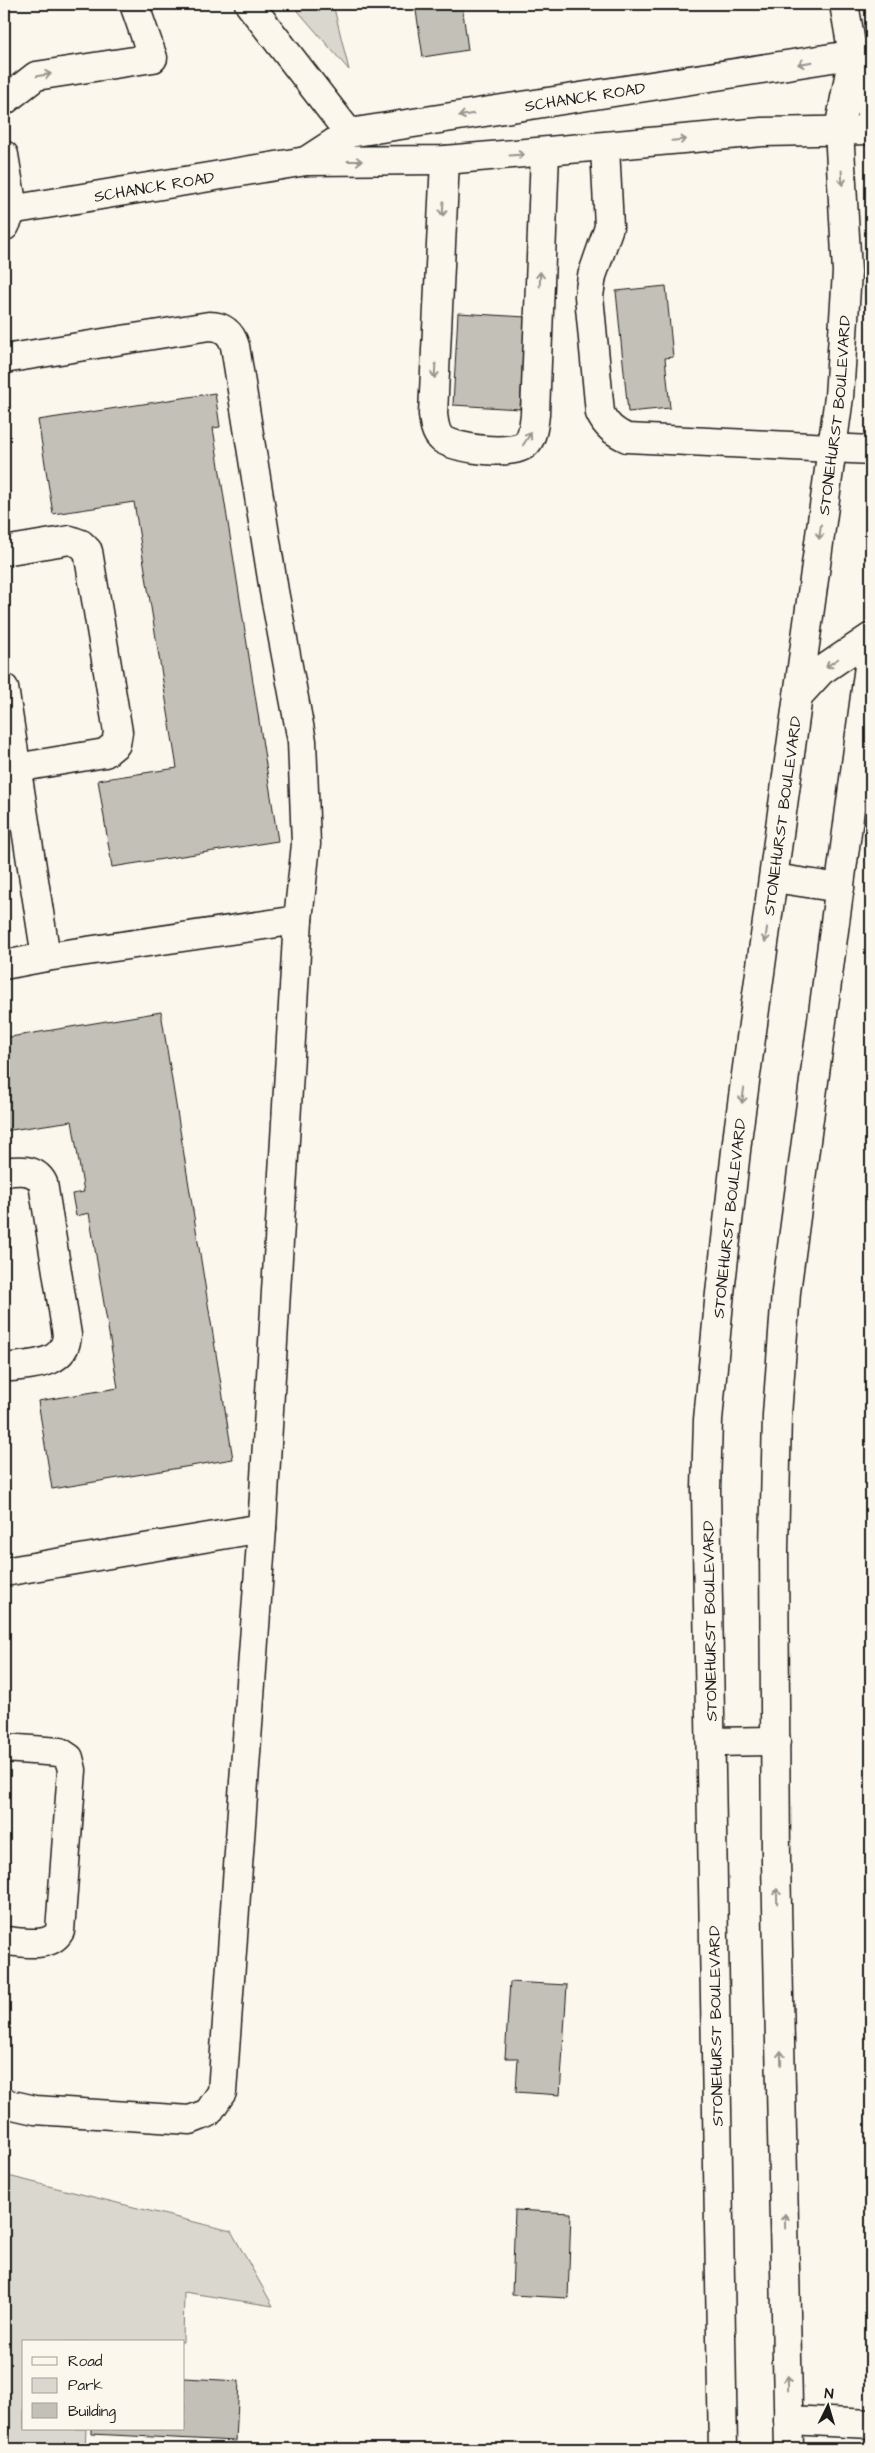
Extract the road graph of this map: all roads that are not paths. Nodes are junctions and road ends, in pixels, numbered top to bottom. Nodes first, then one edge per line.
1 (134, 4) edge
2 (249, 4) edge
3 (844, 4) edge
4 (862, 53) edge
5 (4, 101) edge
6 (871, 114) edge
7 (839, 130) junction
8 (871, 130) edge
9 (349, 133) junction
10 (605, 147) junction
11 (544, 153) junction
12 (4, 155) edge
13 (445, 160) junction
14 (306, 161) junction
15 (7, 216) edge
16 (4, 359) edge
17 (832, 447) junction
18 (871, 450) edge
19 (4, 551) edge
20 (871, 637) edge
21 (871, 651) edge
22 (4, 688) edge
23 (798, 696) junction
24 (10, 769) edge
25 (774, 878) junction
26 (840, 888) junction
27 (298, 920) junction
28 (46, 957) junction
29 (4, 964) edge
30 (4, 1172) edge
31 (4, 1368) edge
32 (262, 1528) junction
33 (4, 1572) edge
34 (776, 1741) junction
35 (711, 1742) junction
36 (4, 1748) edge
37 (4, 1941) edge
38 (4, 2103) edge
39 (788, 2420) junction
40 (871, 2424) edge
41 (722, 2449) edge
42 (789, 2449) edge

5 -> 1 street
2 - 9 street
3 - 4 street
4 - 6 street
4 - 7 street, STONEHURST BOULEVARD
4 -> 9 street, SCHANCK ROAD
7 - 8 street, SCHANCK ROAD
10 -> 7 street, SCHANCK ROAD
7 -> 17 street, STONEHURST BOULEVARD
9 - 14 street, SCHANCK ROAD
10 - 11 street, SCHANCK ROAD
10 - 17 street
13 -> 11 street, SCHANCK ROAD
13 -> 11 street
12 - 15 street
14 -> 13 street, SCHANCK ROAD
14 - 15 street, SCHANCK ROAD
16 - 27 street
17 - 18 street
17 -> 23 street, STONEHURST BOULEVARD
19 - 24 street
20 -> 23 street
21 - 26 street
22 - 24 street
23 - 25 street, STONEHURST BOULEVARD
24 - 28 street
25 - 26 street
25 -> 35 street, STONEHURST BOULEVARD
26 - 34 street
27 - 28 street
27 - 32 street
28 - 29 street
30 - 31 street
32 - 33 street
32 - 38 street
34 - 35 street
39 -> 34 street
35 - 41 street, STONEHURST BOULEVARD
36 - 37 street
39 - 40 street
39 - 42 street

